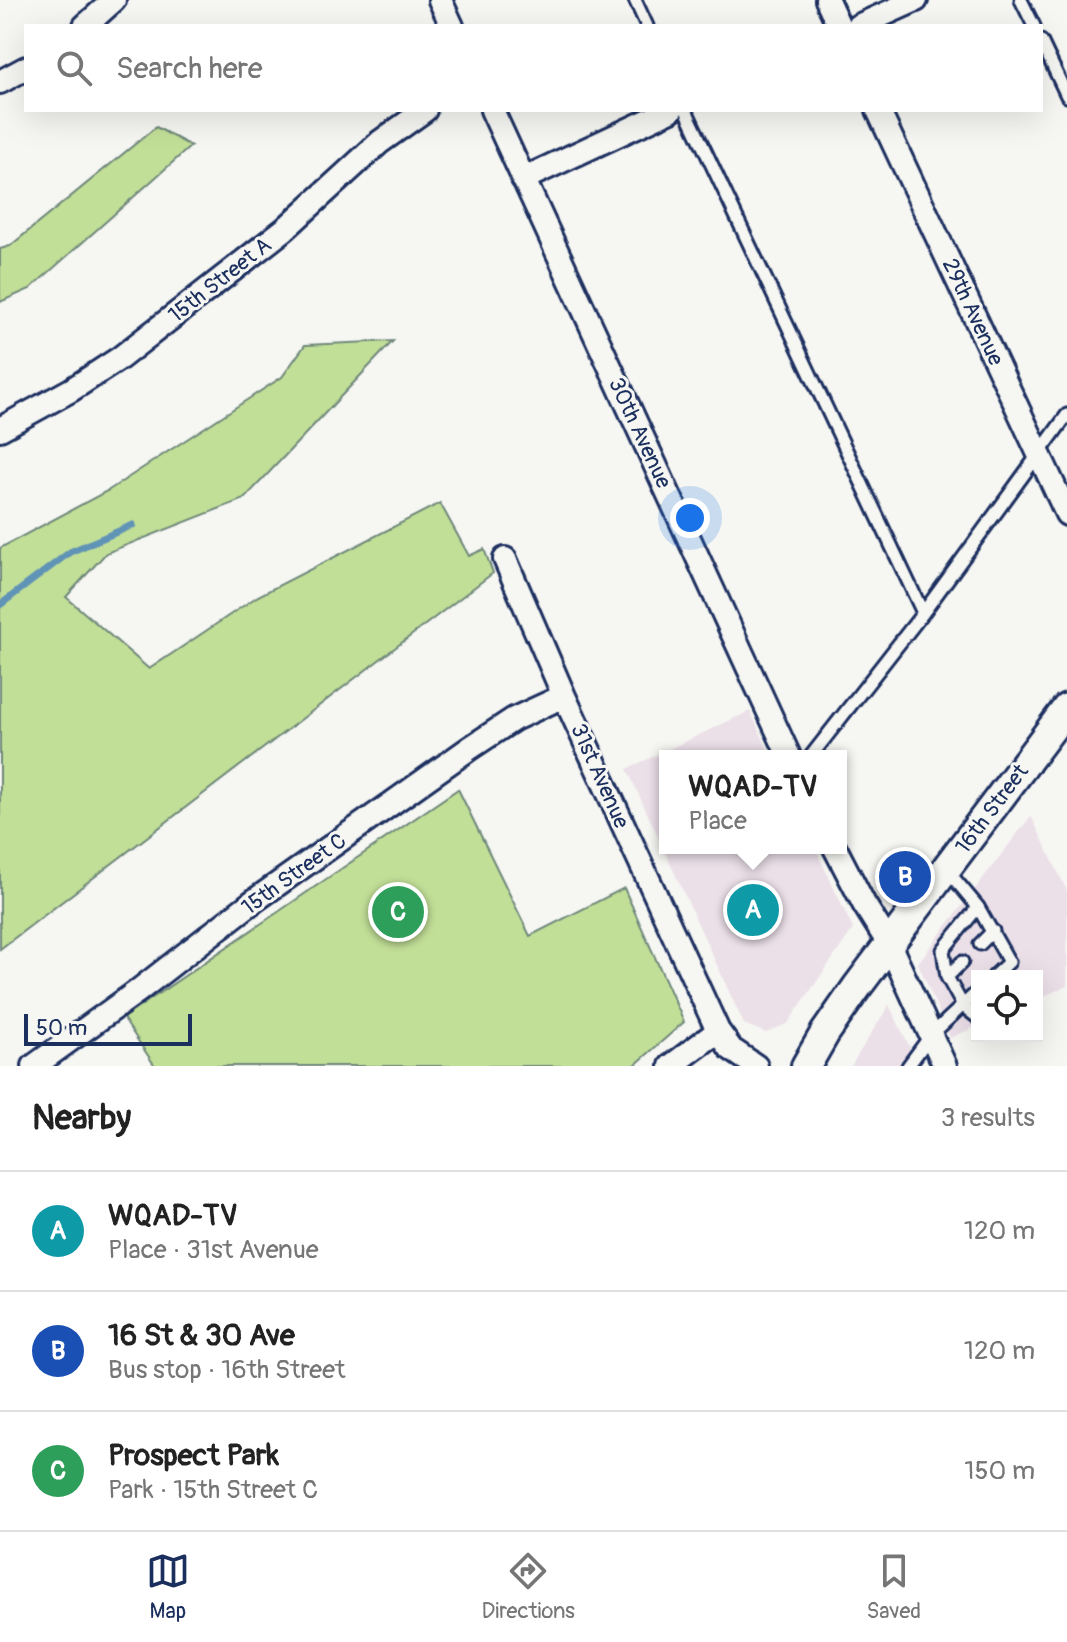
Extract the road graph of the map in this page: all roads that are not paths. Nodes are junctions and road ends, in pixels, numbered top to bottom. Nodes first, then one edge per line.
1 (114, 0) edge
2 (440, 0) edge
3 (635, 0) edge
4 (827, 0) edge
5 (916, 0) edge
6 (1021, 0) edge
7 (87, 24) edge
8 (451, 24) edge
9 (646, 24) edge
10 (838, 24) edge
11 (862, 24) edge
12 (1033, 24) edge
13 (1043, 45) edge
14 (24, 69) edge
15 (0, 82) edge
16 (1067, 96) edge
17 (422, 112) edge
18 (493, 112) edge
19 (667, 112) edge
20 (687, 112) edge
21 (879, 112) edge
22 (523, 179) junction
23 (1067, 415) edge
24 (0, 429) edge
25 (1039, 454) junction
26 (1067, 514) edge
27 (505, 559) dead end
28 (923, 613) junction
29 (564, 696) junction
30 (1067, 708) edge
31 (786, 750) edge
32 (816, 750) edge
33 (838, 854) edge
34 (947, 870) junction
35 (978, 907) junction
36 (993, 931) junction
37 (889, 944) junction
38 (980, 944) dead end
39 (962, 962) dead end
40 (1009, 962) junction
41 (1000, 970) edge
42 (1012, 970) edge
43 (947, 977) junction
44 (971, 998) edge
45 (963, 1006) junction
46 (971, 1012) edge
47 (718, 1031) junction
48 (931, 1035) junction
49 (34, 1066) edge
50 (671, 1066) edge
51 (756, 1066) edge
52 (806, 1066) edge
53 (908, 1066) edge
54 (945, 1066) edge

1 - 7 street
2 - 8 street
3 - 9 lane
4 - 10 street
5 - 11 street
6 - 12 lane
13 - 16 lane
14 - 15 street
17 - 24 street, 15th Street A
18 - 22 street, 30th Avenue
19 - 22 street
20 - 28 lane
21 - 25 street, 29th Avenue
22 - 31 street, 30th Avenue
23 - 25 lane
25 - 26 street, 29th Avenue
25 - 28 lane
27 - 29 street, 31st Avenue
28 - 32 lane
29 - 47 street, 31st Avenue
29 - 49 street, 15th Street C
30 - 34 street, 16th Street
33 - 37 street
34 - 35 lane
34 - 37 street, 16th Street
35 - 36 lane
35 - 43 lane
36 - 38 lane
36 - 40 lane
37 - 48 street
37 - 52 street, 16th Street
39 - 43 lane
40 - 41 lane
40 - 42 lane
43 - 45 lane
44 - 45 lane
45 - 46 lane
45 - 48 lane
47 - 50 street
47 - 51 street, 31st Avenue
48 - 53 lane
48 - 54 street

